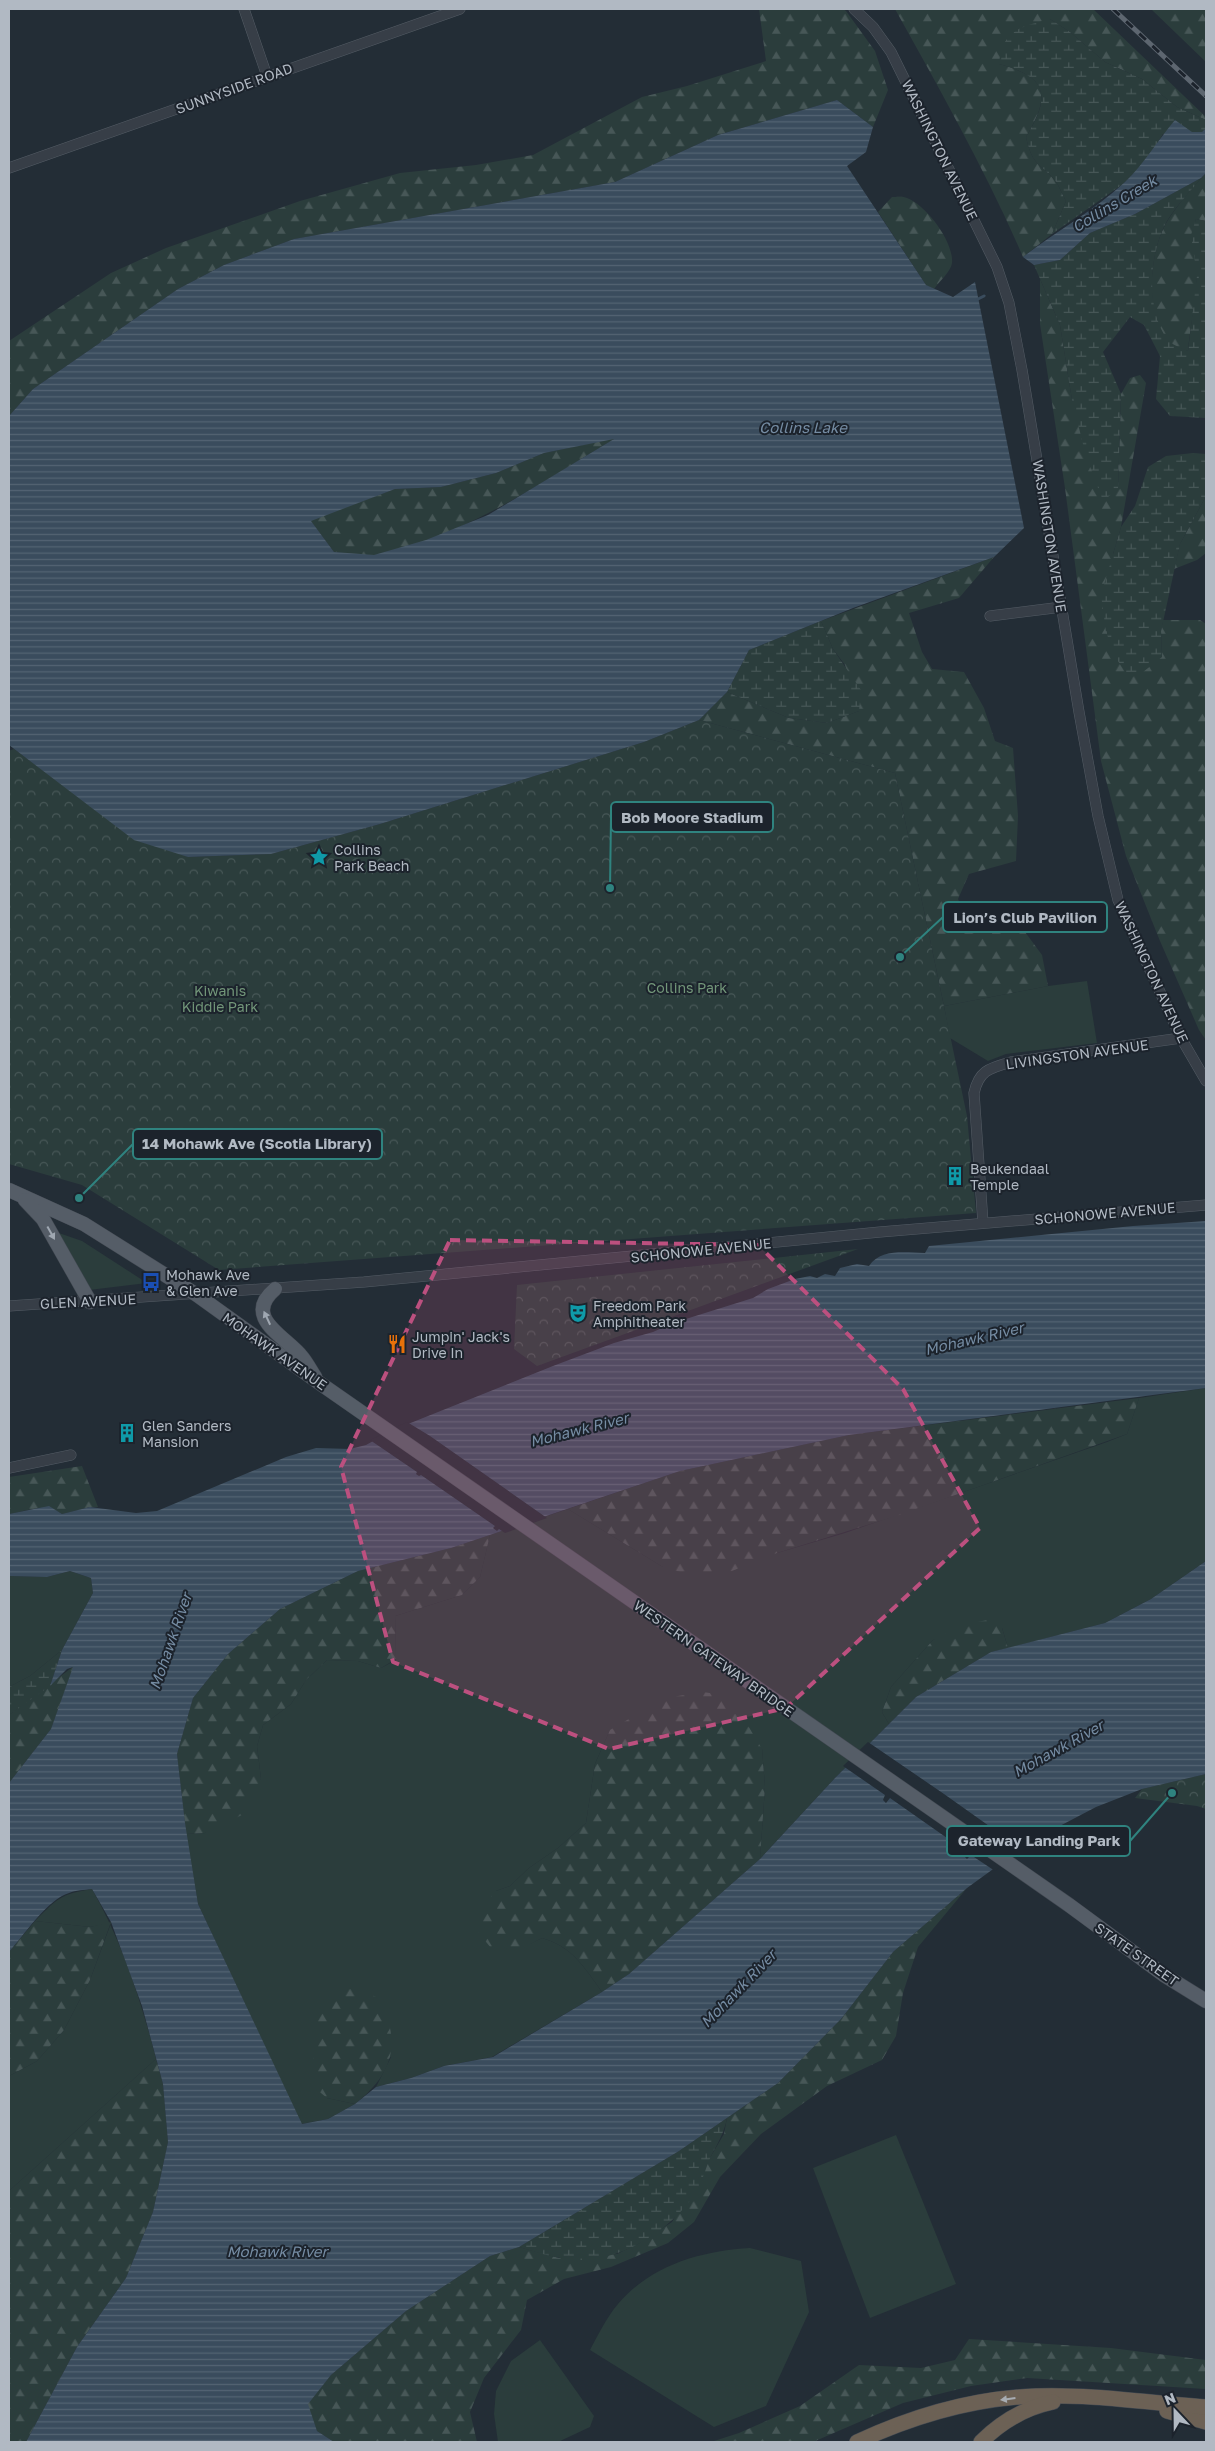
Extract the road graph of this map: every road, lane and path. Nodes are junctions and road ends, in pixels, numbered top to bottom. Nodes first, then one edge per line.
1 (244, 9) edge
2 (460, 9) edge
3 (854, 9) edge
4 (267, 76) junction
5 (9, 168) edge
6 (1062, 607) junction
7 (990, 616) dead end
8 (1181, 1038) junction
9 (1206, 1082) edge
10 (15, 1193) edge
11 (1206, 1205) edge
12 (983, 1223) junction
13 (275, 1289) junction
14 (196, 1295) junction
15 (90, 1302) junction
16 (9, 1306) edge
17 (318, 1382) junction
18 (360, 1410) joint
19 (71, 1456) dead end
20 (9, 1468) edge
21 (1069, 1905) joint
22 (1206, 2001) edge
23 (1109, 2400) junction
24 (1130, 2402) junction
25 (1206, 2407) edge
26 (1206, 2422) edge
27 (857, 2442) edge
28 (981, 2442) edge

1 - 4 street
2 - 4 street, SUNNYSIDE ROAD
3 - 6 street, WASHINGTON AVENUE
4 - 5 street, SUNNYSIDE ROAD
6 - 7 street
6 - 8 street, WASHINGTON AVENUE
8 - 9 street, WASHINGTON AVENUE
8 - 12 street, LIVINGSTON AVENUE
10 - 14 main road, MOHAWK AVENUE
10 -> 15 main road
11 - 12 street, SCHONOWE AVENUE
12 - 13 street, SCHONOWE AVENUE
13 - 14 street, SCHONOWE AVENUE
17 -> 13 main road
14 - 15 street, GLEN AVENUE
14 - 17 main road, MOHAWK AVENUE
15 - 16 street, GLEN AVENUE
17 - 18 main road, MOHAWK AVENUE
18 - 21 main road, WESTERN GATEWAY BRIDGE
19 - 20 street
21 - 22 main road, STATE STREET
23 - 24 highway
23 -> 27 highway
23 - 28 highway
24 - 25 highway
24 - 26 highway

